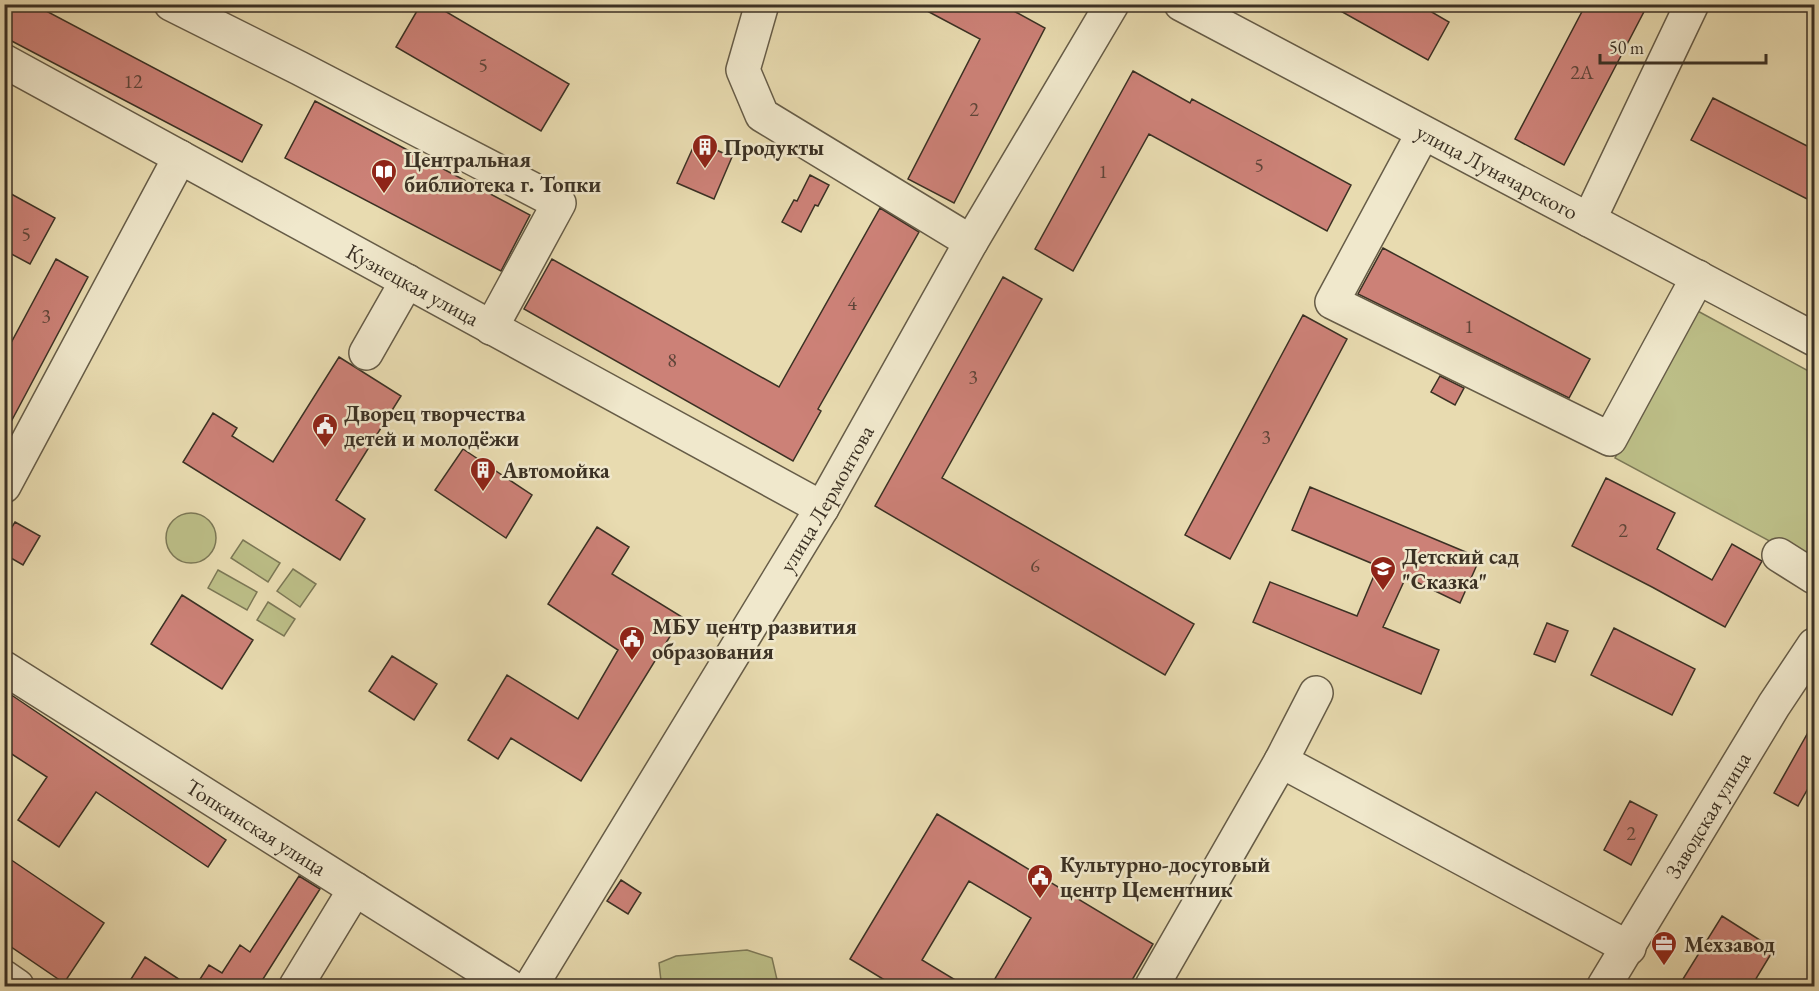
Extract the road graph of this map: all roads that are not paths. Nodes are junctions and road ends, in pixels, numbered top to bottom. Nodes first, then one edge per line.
1 (171, 4) edge
2 (762, 4) edge
3 (1112, 4) edge
4 (1181, 4) edge
5 (1692, 4) edge
6 (4, 61) edge
7 (1423, 133) junction
8 (180, 157) junction
9 (1589, 220) junction
10 (971, 242) junction
11 (1698, 277) junction
12 (407, 281) junction
13 (491, 328) junction
14 (1815, 339) edge
15 (366, 352) dead end
16 (4, 486) edge
17 (822, 508) junction
18 (1779, 555) dead end
19 (1815, 577) edge
20 (1815, 645) edge
21 (4, 668) edge
22 (1316, 693) dead end
23 (1281, 761) junction
24 (355, 889) junction
25 (1629, 948) junction
26 (4, 977) edge
27 (17, 987) edge
28 (296, 987) edge
29 (509, 987) edge
30 (531, 987) edge
31 (1152, 987) edge
32 (1604, 987) edge

1 - 13 street
2 - 10 street
3 - 10 street, улица Лермонтова
4 - 7 street, улица Луначарского
5 - 9 street
6 - 8 street, Кузнецкая улица
7 - 9 street, улица Луначарского
7 - 11 street
8 - 12 street, Кузнецкая улица
8 - 16 street
9 - 11 street, улица Луначарского
10 - 17 street, улица Лермонтова
11 - 14 street, улица Луначарского
12 - 13 street, Кузнецкая улица
12 - 15 street
13 - 17 street, Кузнецкая улица
17 - 30 street, улица Лермонтова
18 - 19 street
20 - 25 street, Заводская улица
21 - 24 street, Топкинская улица
22 - 23 street
23 - 25 street
23 - 31 street
24 - 28 street
24 - 29 street, Топкинская улица
25 - 32 street, Заводская улица
26 - 27 street

